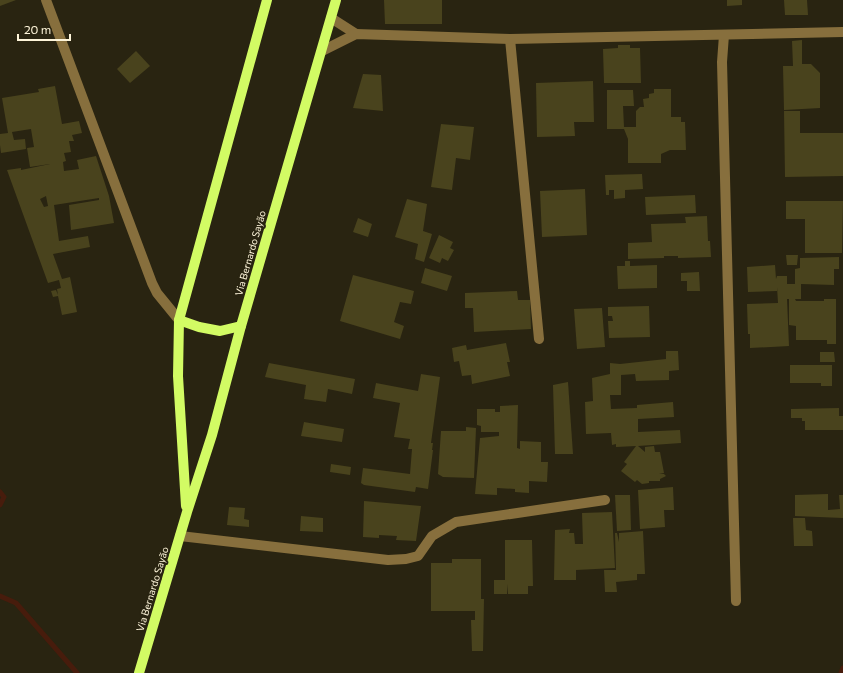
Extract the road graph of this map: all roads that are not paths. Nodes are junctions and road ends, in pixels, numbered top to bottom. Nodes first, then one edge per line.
1 (46, 0) edge
2 (267, 0) edge
3 (336, 0) edge
4 (331, 18) junction
5 (843, 32) edge
6 (356, 34) junction
7 (724, 35) junction
8 (510, 39) junction
9 (322, 51) junction
10 (180, 320) junction
11 (241, 326) junction
12 (539, 339) dead end
13 (605, 500) dead end
14 (187, 512) junction
15 (180, 536) junction
16 (736, 601) dead end
17 (139, 673) edge

1 - 10 street
2 - 10 main road, Via Bernardo Sayão
3 - 4 main road, Via Bernardo Sayão
4 - 6 street
4 - 9 main road, Via Bernardo Sayão
5 - 7 street
6 - 8 street
6 - 9 street
7 - 8 street
7 - 16 street
8 - 12 street
9 - 11 main road, Via Bernardo Sayão
10 - 11 main road
10 - 14 main road, Via Bernardo Sayão
11 - 14 main road, Via Bernardo Sayão
13 - 15 street
14 - 15 main road, Via Bernardo Sayão
15 - 17 main road, Via Bernardo Sayão

